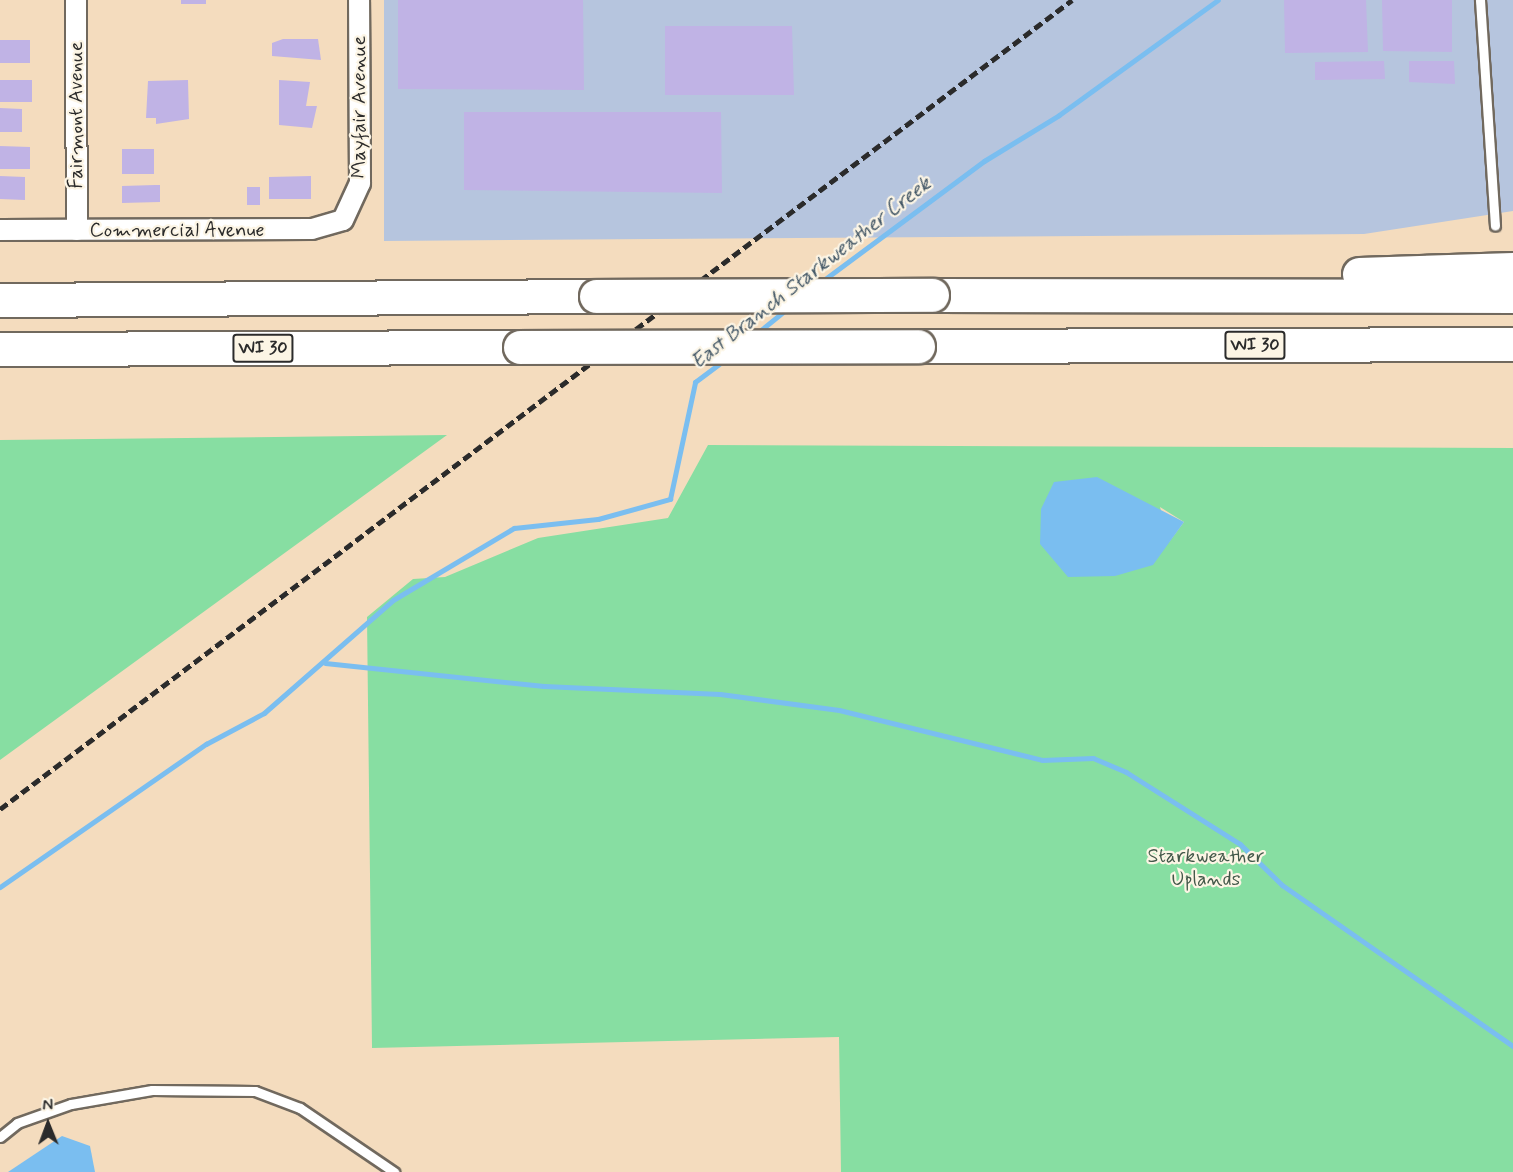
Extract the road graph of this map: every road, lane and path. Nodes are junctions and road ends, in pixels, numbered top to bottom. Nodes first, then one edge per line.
1 (76, 0) edge
2 (359, 0) edge
3 (1480, 0) edge
4 (351, 213) joint
5 (1495, 226) dead end
6 (0, 230) edge
7 (76, 230) junction
8 (1513, 269) edge
9 (0, 288) edge
10 (1157, 295) junction
11 (1513, 296) edge
12 (127, 299) junction
13 (0, 300) edge
14 (1513, 344) edge
15 (997, 346) junction
16 (2, 349) edge
17 (1513, 366) edge
18 (0, 1137) edge
19 (394, 1172) edge

1 - 7 street, Fairmont Avenue
2 - 4 street, Mayfair Avenue
3 - 5 lane
4 - 7 street, Commercial Avenue
6 - 7 street, Commercial Avenue
8 - 10 highway
9 - 12 highway
10 - 11 highway
10 - 12 highway, bridge
12 - 13 highway
14 - 15 highway, WI 30
15 - 16 highway, WI 30, bridge
15 - 17 highway
18 - 19 lane

